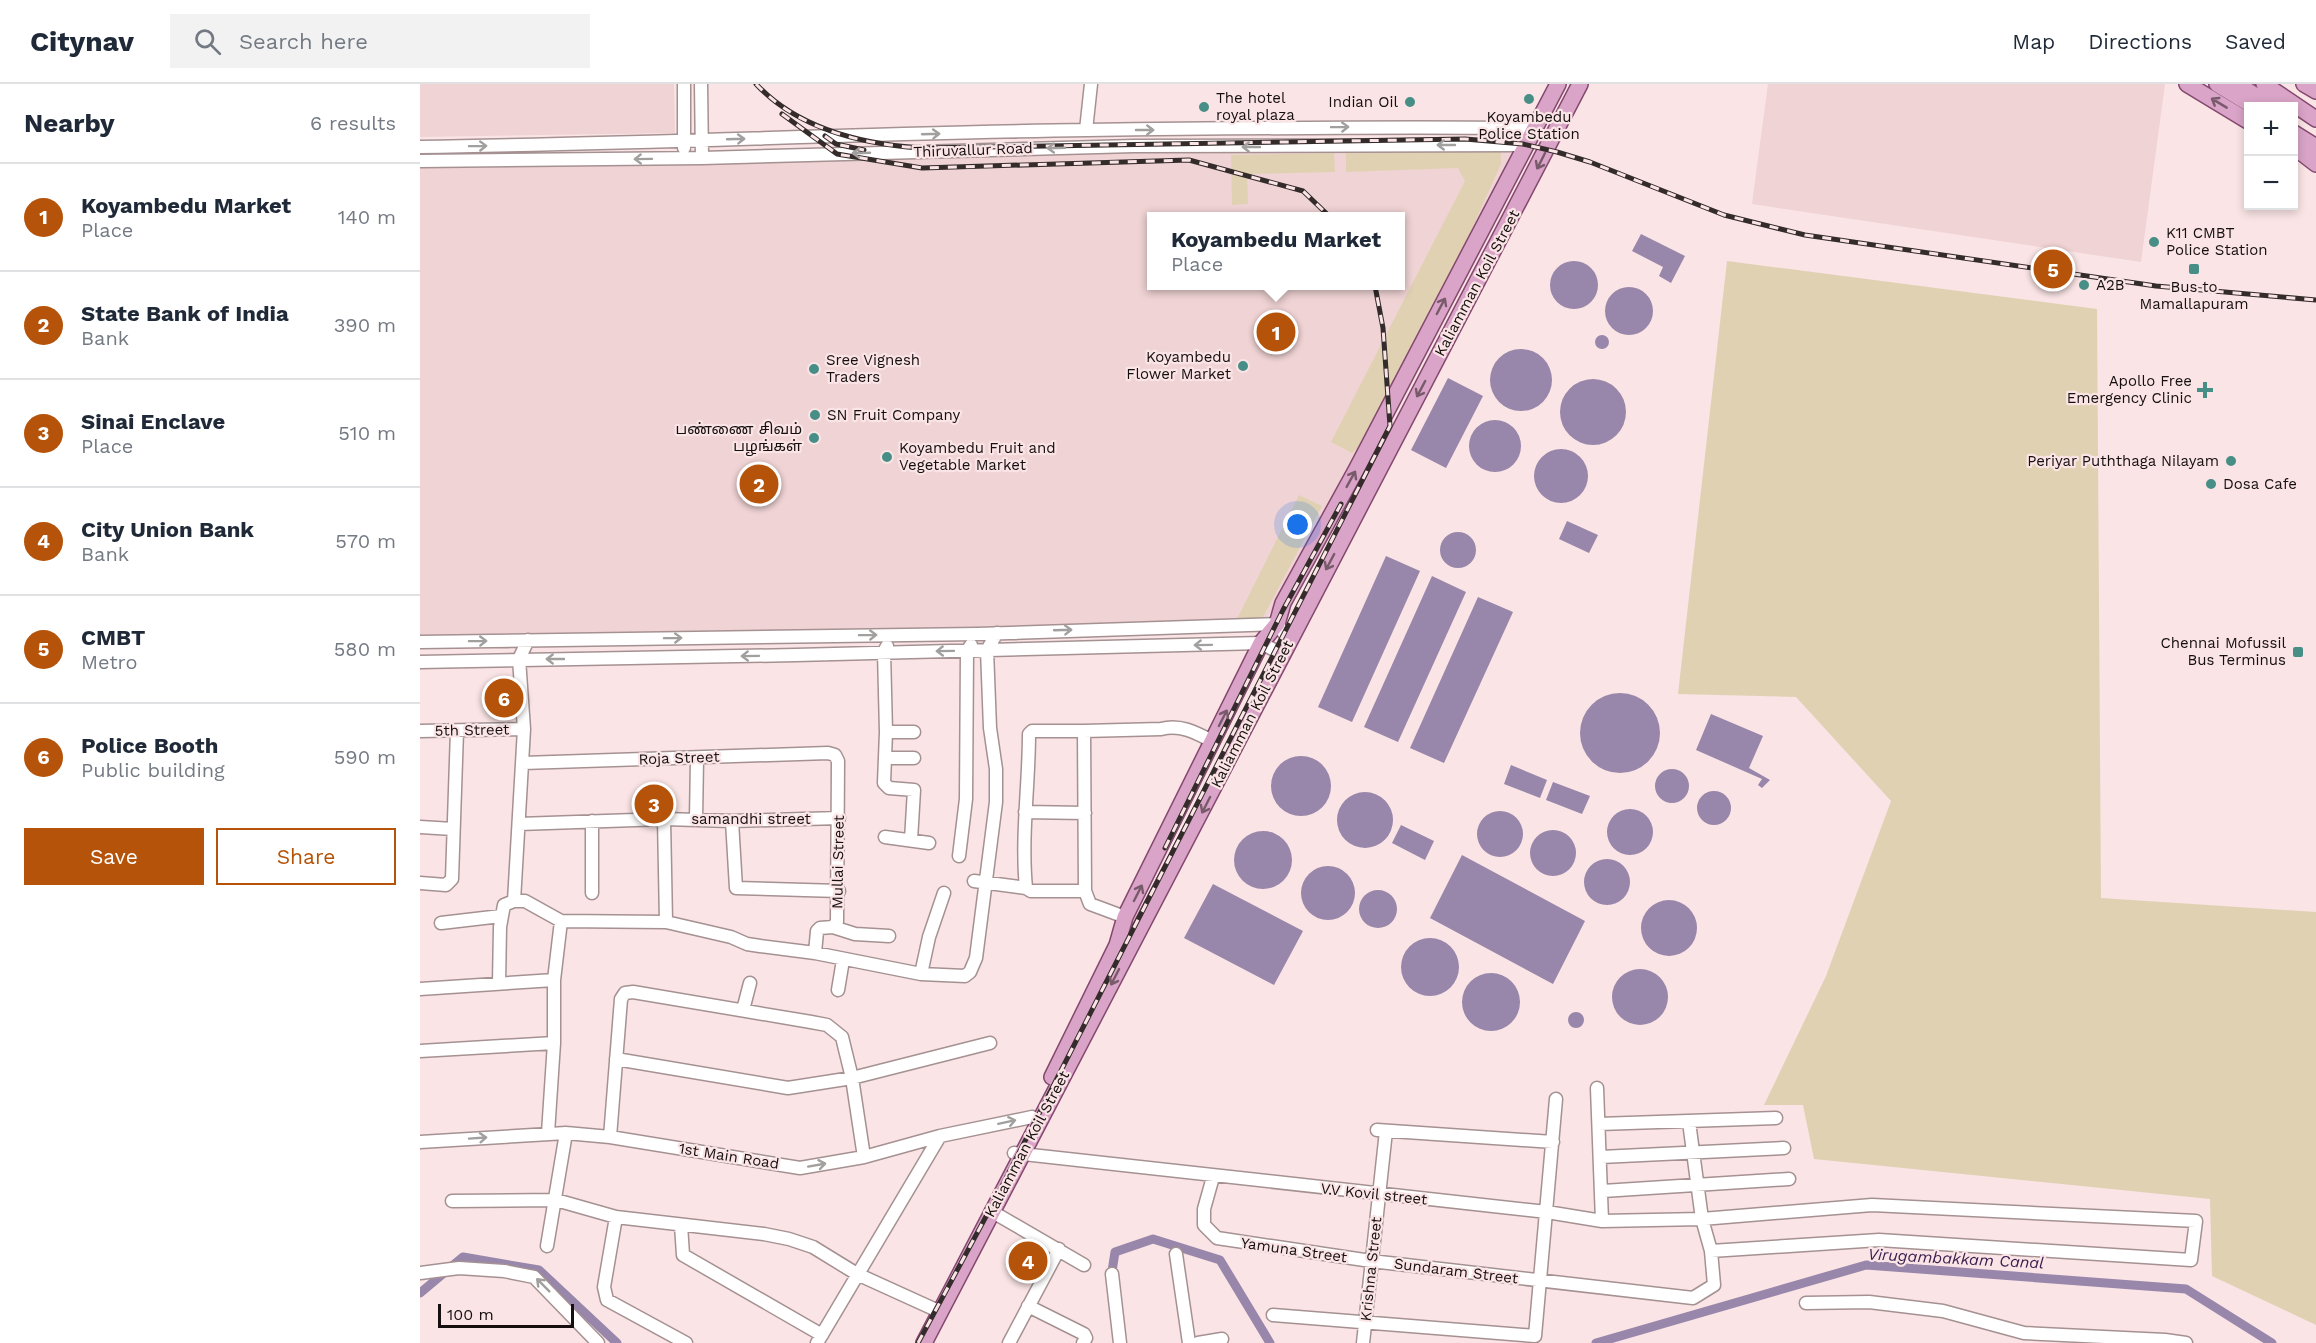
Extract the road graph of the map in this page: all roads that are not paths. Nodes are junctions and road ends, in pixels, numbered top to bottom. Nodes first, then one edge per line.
1 (684, 84) edge
2 (701, 84) edge
3 (1090, 84) edge
4 (1558, 84) edge
5 (1580, 84) edge
6 (2188, 84) edge
7 (2217, 84) edge
8 (2238, 84) edge
9 (2264, 84) edge
10 (2304, 84) edge
11 (2316, 91) edge
12 (2246, 102) edge
13 (2265, 102) edge
14 (2244, 119) edge
15 (2316, 119) edge
16 (2298, 124) edge
17 (1536, 128) junction
18 (1086, 130) junction
19 (2316, 135) edge
20 (2298, 136) edge
21 (701, 140) junction
22 (684, 142) junction
23 (1526, 145) junction
24 (420, 147) edge
25 (2316, 147) edge
26 (2298, 150) edge
27 (685, 158) junction
28 (702, 158) junction
29 (420, 161) edge
30 (2316, 164) edge
31 (1277, 624) junction
32 (997, 633) junction
33 (893, 634) junction
34 (978, 634) junction
35 (528, 639) junction
36 (420, 642) edge
37 (1262, 644) junction
38 (1285, 647) junction
39 (987, 650) junction
40 (967, 651) junction
41 (884, 652) junction
42 (519, 659) junction
43 (420, 662) edge
44 (524, 729) junction
45 (457, 730) junction
46 (420, 731) edge
47 (1084, 731) junction
48 (886, 732) junction
49 (914, 732) dead end
50 (1212, 741) junction
51 (835, 755) joint
52 (697, 758) junction
53 (885, 758) junction
54 (914, 758) dead end
55 (523, 763) junction
56 (1025, 812) junction
57 (1085, 813) junction
58 (839, 818) junction
59 (664, 819) junction
60 (696, 820) junction
61 (592, 821) junction
62 (732, 821) junction
63 (519, 824) junction
64 (420, 827) edge
65 (453, 829) junction
66 (885, 837) dead end
67 (911, 840) junction
68 (929, 843) dead end
69 (959, 856) dead end
70 (980, 882) junction
71 (420, 883) edge
72 (1026, 888) junction
73 (839, 891) junction
74 (1085, 891) junction
75 (592, 893) dead end
76 (944, 893) dead end
77 (514, 901) junction
78 (501, 916) junction
79 (1125, 917) junction
80 (561, 921) junction
81 (666, 922) junction
82 (441, 923) dead end
83 (832, 927) junction
84 (890, 936) dead end
85 (815, 954) junction
86 (843, 960) junction
87 (921, 974) junction
88 (554, 980) junction
89 (499, 983) junction
90 (750, 983) dead end
91 (420, 989) edge
92 (838, 990) dead end
93 (743, 1010) junction
94 (554, 1043) junction
95 (990, 1043) dead end
96 (420, 1051) edge
97 (616, 1059) junction
98 (852, 1078) junction
99 (1597, 1088) dead end
100 (1556, 1099) dead end
101 (1032, 1117) junction
102 (1776, 1118) dead end
103 (1689, 1122) junction
104 (1599, 1124) junction
105 (548, 1133) junction
106 (566, 1133) junction
107 (940, 1136) junction
108 (610, 1137) junction
109 (420, 1142) edge
110 (1553, 1142) junction
111 (1784, 1148) dead end
112 (1019, 1153) junction
113 (1693, 1153) junction
114 (864, 1157) junction
115 (1601, 1157) junction
116 (1214, 1177) junction
117 (1789, 1179) dead end
118 (1697, 1185) junction
119 (1603, 1191) junction
120 (1379, 1194) junction
121 (556, 1200) junction
122 (452, 1201) dead end
123 (991, 1212) junction
124 (1547, 1212) junction
125 (616, 1217) junction
126 (1702, 1219) junction
127 (1602, 1221) junction
128 (681, 1225) junction
129 (547, 1246) dead end
130 (1059, 1249) junction
131 (1711, 1251) junction
132 (1176, 1254) dead end
133 (1371, 1261) junction
134 (1083, 1264) dead end
135 (420, 1273) edge
136 (857, 1274) junction
137 (1112, 1274) dead end
138 (1541, 1281) junction
139 (1806, 1303) dead end
140 (1028, 1306) junction
141 (934, 1310) junction
142 (1273, 1315) dead end
143 (1366, 1322) junction
144 (2022, 1338) edge
145 (819, 1339) edge
146 (1222, 1339) dead end
147 (2069, 1339) edge
148 (2165, 1341) edge
149 (598, 1343) edge
150 (686, 1343) edge
151 (914, 1343) edge
152 (924, 1343) edge
153 (1009, 1343) edge
154 (1083, 1343) edge
155 (1120, 1343) edge
156 (1189, 1343) edge
157 (1198, 1343) edge
158 (1364, 1343) edge
159 (2186, 1343) edge

1 - 22 street
2 - 21 street
3 - 18 street
4 - 17 main road, Kaliamman Koil Street
5 -> 38 main road, Kaliamman Koil Street
14 -> 6 main road
7 - 12 main road
8 - 13 main road
9 - 15 main road
10 - 11 main road
16 - 19 main road
18 -> 17 street
17 - 23 main road, Kaliamman Koil Street
21 -> 18 street
20 - 25 main road
21 - 22 street
21 - 28 street
24 -> 22 street
22 - 27 street
23 -> 28 street, Thiruvallur Road
31 -> 23 main road, Kaliamman Koil Street
26 - 30 main road
27 - 28 street, Thiruvallur Road
27 -> 29 street, Thiruvallur Road
32 -> 31 street
31 - 37 main road, Kaliamman Koil Street
31 - 38 street
32 - 34 street
32 - 39 street
33 - 34 street
35 -> 33 street
33 - 41 street
34 - 40 street
36 -> 35 street
35 - 42 street
37 - 38 street
37 -> 39 street
50 -> 37 main road, Kaliamman Koil Street
38 -> 112 main road, Kaliamman Koil Street
39 - 40 street
39 - 70 street
40 -> 41 street
40 - 69 street
41 -> 42 street
41 - 48 street
42 - 43 street
42 - 44 street
44 - 45 street, 5th Street
44 - 55 street
45 - 46 street, 5th Street
45 - 65 street
47 - 50 street
47 - 56 street
47 - 57 street
48 - 49 street
48 - 53 street
79 -> 50 main road, Kaliamman Koil Street
51 - 52 street, Roja Street
51 - 58 street, Mullai Street
52 - 55 street, Roja Street
52 - 60 street
53 - 54 street
53 - 67 street
55 - 63 street
56 - 57 street
56 - 72 street
57 - 74 street
58 - 62 street, samandhi street
58 - 73 street, Mullai Street
59 - 60 street, samandhi street
59 - 61 street, samandhi street
59 - 81 street
60 - 62 street, samandhi street
61 - 63 street, samandhi street
61 - 75 street
62 - 73 street
63 - 77 street
64 - 65 street
65 - 71 street
66 - 67 street
67 - 68 street
70 - 72 street
70 - 87 street
72 - 74 street
73 - 83 street, Mullai Street
74 - 79 street
76 - 87 street
77 - 78 street
77 - 80 street
78 - 82 street
78 - 89 street
79 - 101 main road, Kaliamman Koil Street
80 - 81 street
80 - 88 street
81 - 85 street
83 - 84 street
83 - 85 street, Mullai Street
85 - 86 street
86 - 87 street
86 - 92 street
88 - 89 street
88 - 94 street
89 - 91 street
90 - 93 street
93 - 97 street
93 - 98 street
94 - 96 street
94 - 105 street
95 - 98 street
97 - 98 street
97 - 108 street
98 - 114 street
99 - 104 street
100 - 110 street
107 -> 101 street, 1st Main Road
101 - 112 main road, Kaliamman Koil Street
102 - 103 street
103 - 104 street
103 - 113 street
104 - 115 street
105 - 106 street, 1st Main Road
109 -> 105 street, 1st Main Road
106 - 108 street, 1st Main Road
106 - 121 street
107 - 114 street, 1st Main Road
107 - 136 street
108 -> 114 street, 1st Main Road
110 - 120 street, Krishna Street
110 - 124 street
111 - 113 street
112 - 116 street, V.V Kovil street
112 - 123 main road, Kaliamman Koil Street
112 - 141 main road, Kaliamman Koil Street
113 - 115 street
113 - 118 street
115 - 119 street
116 - 120 street, V.V Kovil street
116 - 133 street, Yamuna Street
117 - 118 street
118 - 119 street
118 - 126 street
119 - 127 street
120 - 124 street, V.V Kovil street
120 - 133 street, Krishna Street
121 - 122 street
121 - 125 street
121 - 129 street
123 - 130 street
123 - 152 main road, Kaliamman Koil Street
124 - 127 street, V.V Kovil street
124 - 138 street
125 - 128 street
125 - 150 street
126 - 127 street, V.V Kovil street
126 - 131 street
126 - 131 street, V.V Kovil street
128 - 136 street
128 - 145 street
130 - 134 street
130 - 140 street
131 - 138 street, Sundaram Street
132 - 156 street
133 - 138 street, Sundaram Street
133 - 143 street, Krishna Street
149 -> 135 street
136 - 141 street
136 - 145 street
137 - 155 street
138 - 143 street
139 - 144 street
140 - 153 street
140 - 154 street
141 - 151 main road, Kaliamman Koil Street
142 - 143 street
143 - 158 street, Krishna Street
144 - 147 street
146 - 157 street
147 - 148 street
148 - 159 street

